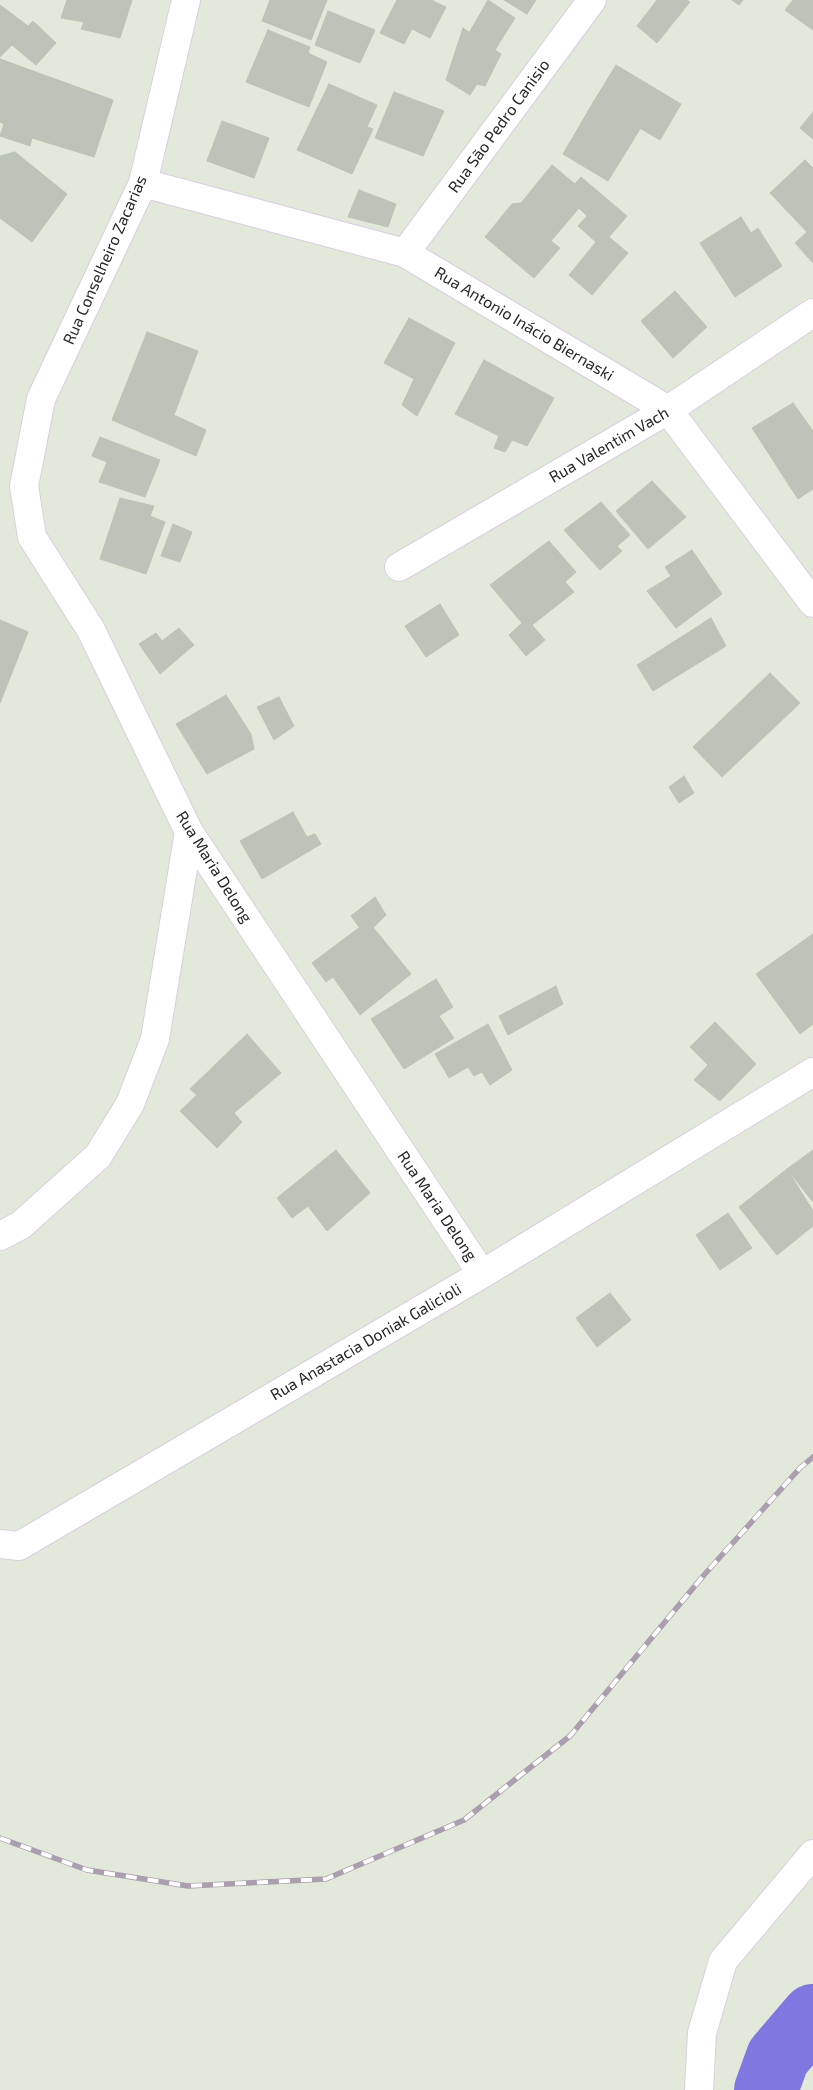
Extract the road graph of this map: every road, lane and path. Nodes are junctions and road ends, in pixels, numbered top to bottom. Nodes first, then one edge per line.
1 (186, 0) edge
2 (592, 0) edge
3 (143, 183) junction
4 (406, 253) junction
5 (813, 313) edge
6 (41, 399) joint
7 (668, 410) junction
8 (399, 567) dead end
9 (813, 603) edge
10 (189, 832) junction
11 (813, 1072) edge
12 (0, 1236) edge
13 (482, 1274) junction
14 (9, 1545) edge
15 (813, 1854) edge
16 (699, 2090) edge

1 - 3 street, Rua Conselheiro Zacarias
2 - 4 street, Rua São Pedro Canisio
3 - 4 street, Rua Antonio Inácio Biernaski
3 - 6 street, Rua Conselheiro Zacarias
4 - 7 street, Rua Antonio Inácio Biernaski
5 - 7 street, Rua Valentim Vach
6 - 10 street, Rua Maria Delong
7 - 8 street, Rua Valentim Vach
7 - 9 street, Rua Antonio Inácio Biernaski
10 - 12 street
10 - 13 street, Rua Maria Delong
11 - 13 street, Rua Anastacia Doniak Galicioli
13 - 14 street, Rua Anastacia Doniak Galicioli
15 - 16 street

